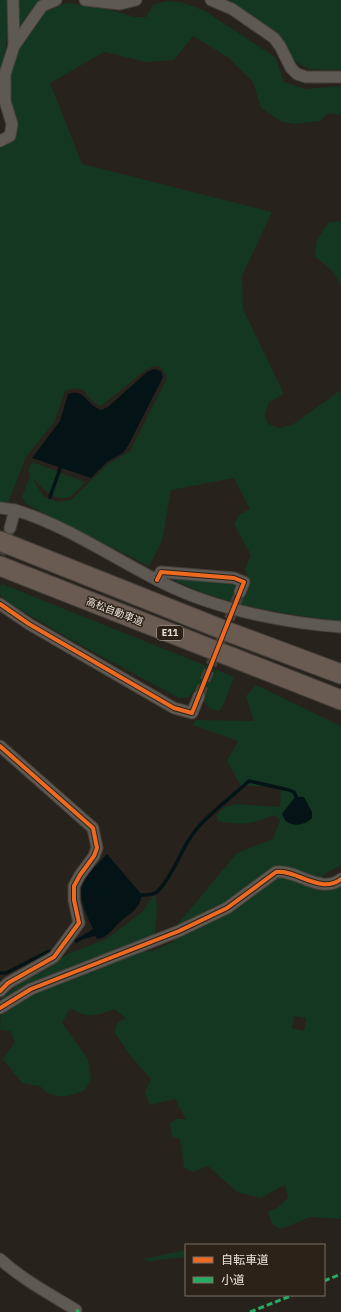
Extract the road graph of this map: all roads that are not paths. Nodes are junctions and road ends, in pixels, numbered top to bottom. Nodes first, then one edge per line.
1 (13, 0) edge
2 (56, 0) edge
3 (85, 0) edge
4 (136, 0) edge
5 (211, 0) edge
6 (14, 46) junction
7 (341, 77) edge
8 (0, 141) edge
9 (0, 508) edge
10 (15, 510) junction
11 (5, 534) edge
12 (0, 566) edge
13 (157, 580) junction
14 (240, 592) tunnel mouth
15 (0, 604) edge
16 (341, 627) edge
17 (226, 631) junction
18 (341, 667) edge
19 (341, 674) edge
20 (199, 696) tunnel mouth
21 (341, 700) edge
22 (0, 746) edge
23 (341, 879) edge
24 (0, 991) edge
25 (0, 1008) edge
26 (0, 1259) edge
27 (75, 1312) edge

1 - 6 street
2 - 6 street
3 - 4 street
5 - 7 street
6 - 8 street
9 - 10 street
10 - 11 street
10 - 13 street
11 - 17 highway, E11
12 - 21 highway, 高松自動車道 / E11
13 - 14 street
13 - 16 street
15 - 20 street
17 - 18 highway
17 - 19 highway, E11
22 - 24 street
23 - 25 street
26 - 27 street

